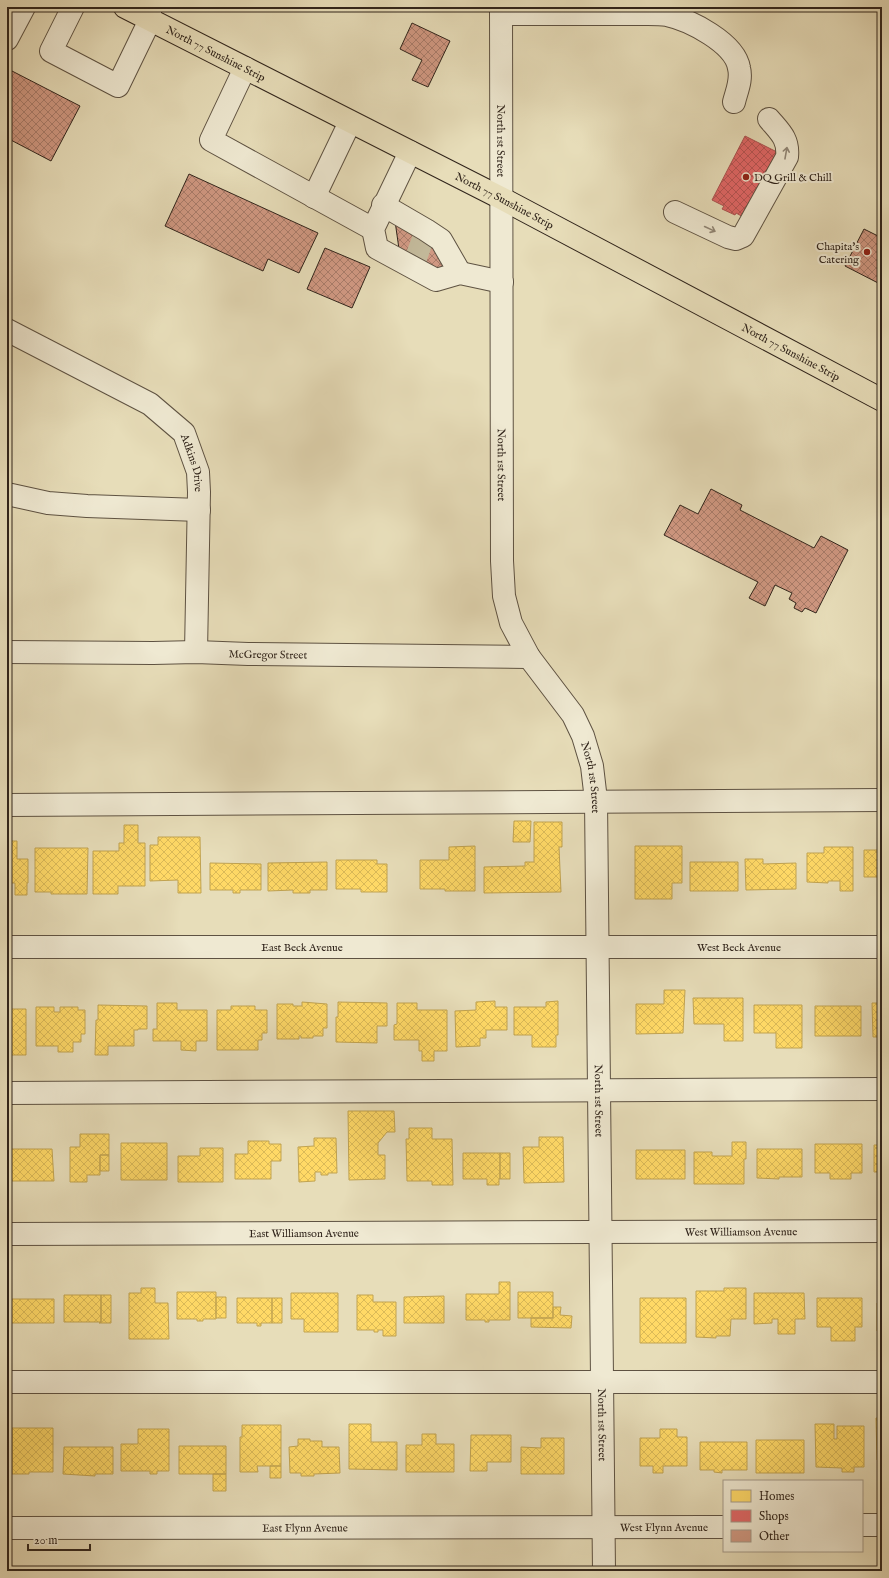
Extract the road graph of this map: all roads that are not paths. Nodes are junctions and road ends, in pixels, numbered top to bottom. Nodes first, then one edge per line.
1 (24, 7) edge
2 (73, 7) edge
3 (125, 7) edge
4 (501, 11) edge
5 (150, 13) edge
6 (7, 39) edge
7 (245, 68) junction
8 (734, 102) dead end
9 (769, 119) dead end
10 (350, 122) junction
11 (410, 152) junction
12 (314, 197) junction
13 (501, 198) junction
14 (383, 205) junction
15 (675, 212) dead end
16 (373, 229) junction
17 (460, 273) junction
18 (502, 282) junction
19 (7, 330) edge
20 (882, 400) edge
21 (7, 494) edge
22 (199, 510) junction
23 (7, 652) edge
24 (196, 652) junction
25 (529, 657) junction
26 (596, 800) junction
27 (882, 800) edge
28 (7, 805) edge
29 (7, 947) edge
30 (597, 947) junction
31 (882, 947) edge
32 (882, 1089) edge
33 (599, 1091) junction
34 (7, 1094) edge
35 (882, 1231) edge
36 (600, 1232) junction
37 (7, 1234) edge
38 (7, 1382) edge
39 (602, 1382) junction
40 (882, 1382) edge
41 (863, 1525) edge
42 (882, 1525) edge
43 (723, 1527) edge
44 (7, 1528) edge
45 (603, 1528) junction
46 (604, 1571) edge

1 - 6 street
2 - 5 street
3 - 5 main road, North 77 Sunshine Strip
4 - 8 street
4 - 13 street, North 1st Street
5 - 7 main road, North 77 Sunshine Strip
7 - 10 main road, North 77 Sunshine Strip
7 - 12 street
15 -> 9 street
10 - 11 main road, North 77 Sunshine Strip
10 - 12 street
11 - 13 main road, North 77 Sunshine Strip
11 - 14 street
12 - 16 street
13 - 18 street, North 1st Street
13 - 20 main road, North 77 Sunshine Strip
14 - 16 street
14 - 17 street
16 - 17 street
17 - 18 street
18 - 25 street, North 1st Street
19 - 22 street, Adkins Drive
21 - 22 street
22 - 24 street, Adkins Drive
23 - 24 street, McGregor Street
24 - 25 street, McGregor Street
25 - 26 street, North 1st Street
26 - 27 street
26 - 28 street
26 - 30 street, North 1st Street
29 - 30 street, East Beck Avenue
30 - 31 street, West Beck Avenue
30 - 33 street, North 1st Street
32 - 33 street
33 - 34 street
33 - 36 street, North 1st Street
35 - 36 street, West Williamson Avenue
36 - 37 street, East Williamson Avenue
36 - 39 street, North 1st Street
38 - 39 street
39 - 40 street
39 - 45 street, North 1st Street
41 - 42 street
43 - 45 street, West Flynn Avenue
44 - 45 street, East Flynn Avenue
45 - 46 street, North 1st Street

